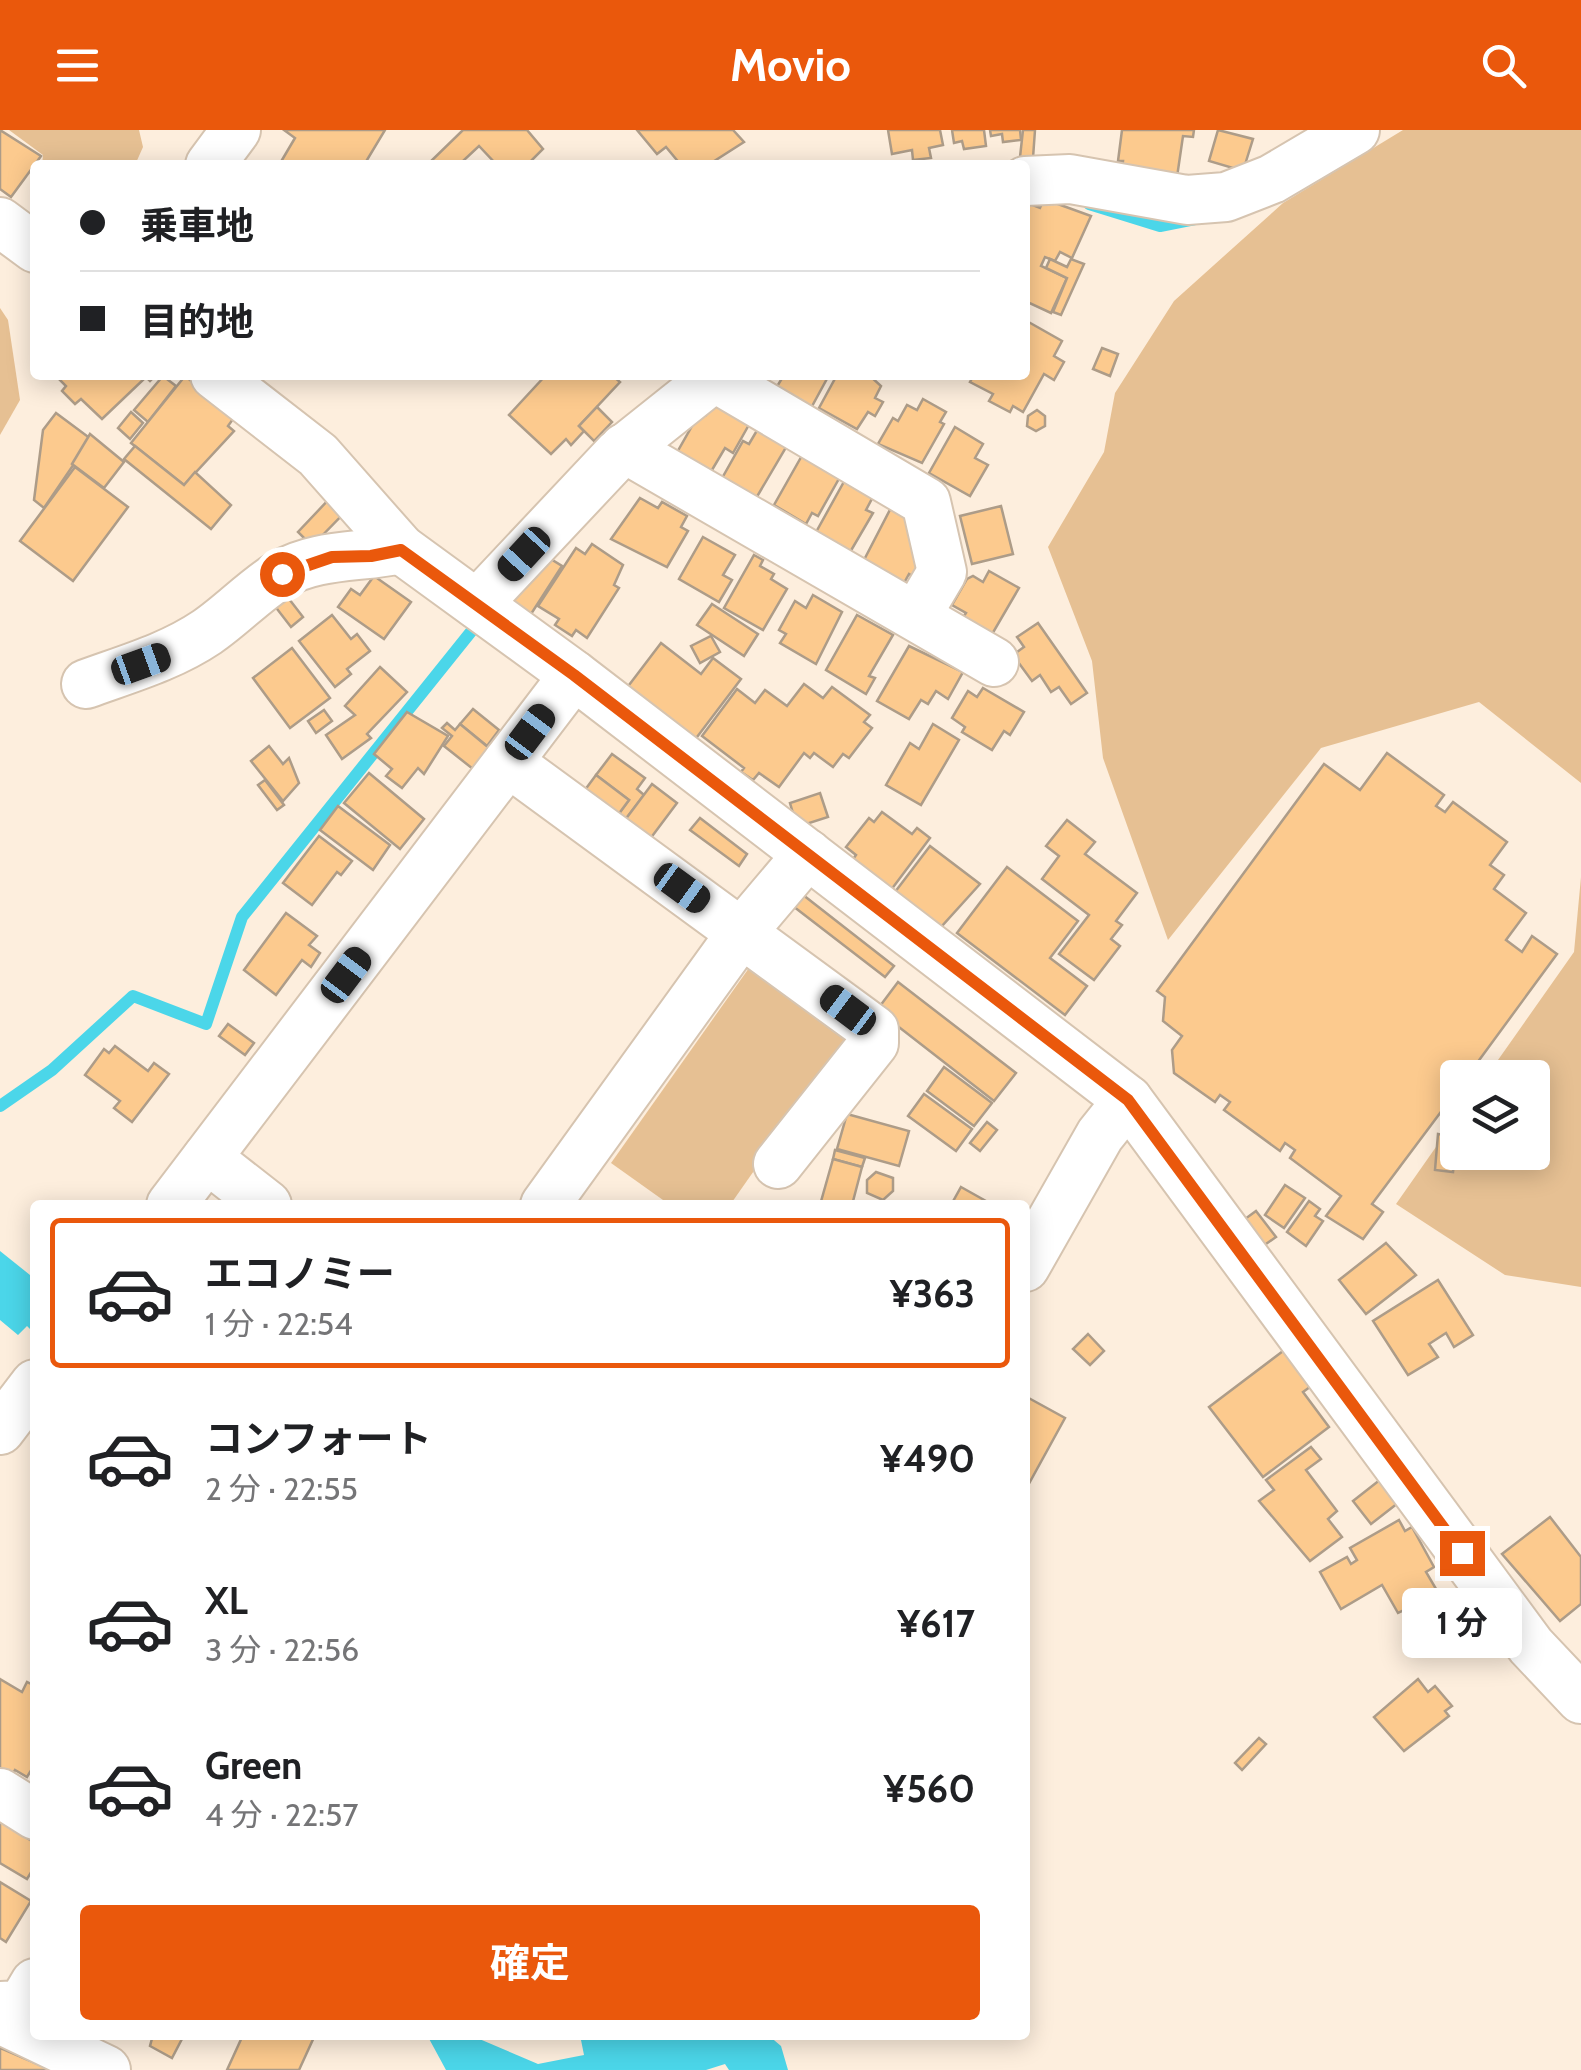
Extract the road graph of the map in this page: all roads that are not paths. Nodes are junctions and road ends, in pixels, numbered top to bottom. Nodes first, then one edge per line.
1 (236, 130) edge
2 (1355, 130) edge
3 (214, 160) edge
4 (1030, 180) edge
5 (0, 222) edge
6 (30, 244) edge
7 (221, 380) edge
8 (711, 380) edge
9 (723, 380) edge
10 (624, 448) junction
11 (401, 550) junction
12 (477, 604) junction
13 (916, 616) junction
14 (994, 662) dead end
15 (574, 675) junction
16 (86, 684) dead end
17 (508, 762) junction
18 (808, 854) junction
19 (742, 932) junction
20 (1128, 1100) junction
21 (778, 1164) dead end
22 (189, 1181) edge
23 (251, 1200) edge
24 (549, 1200) edge
25 (1030, 1258) edge
26 (30, 1391) edge
27 (0, 1430) edge
28 (1581, 1700) edge
29 (0, 1793) edge
30 (30, 1812) edge
31 (30, 1992) edge
32 (0, 2006) edge
33 (0, 2019) edge
34 (30, 2033) edge
35 (44, 2040) edge
36 (106, 2070) edge

1 - 3 street
2 - 4 street
5 - 6 street
7 - 11 street
8 - 10 street
9 - 13 street
10 - 12 street
10 - 13 street
11 - 12 street
11 - 16 street
12 - 15 street
13 - 14 street
15 - 17 street
15 - 18 street
17 - 19 street
17 - 22 street
18 - 19 street
18 - 20 street
19 - 21 street
19 - 24 street
20 - 25 street
20 - 28 street
22 - 23 street
26 - 27 street
29 - 30 street
31 - 32 street
33 - 34 street
35 - 36 street

